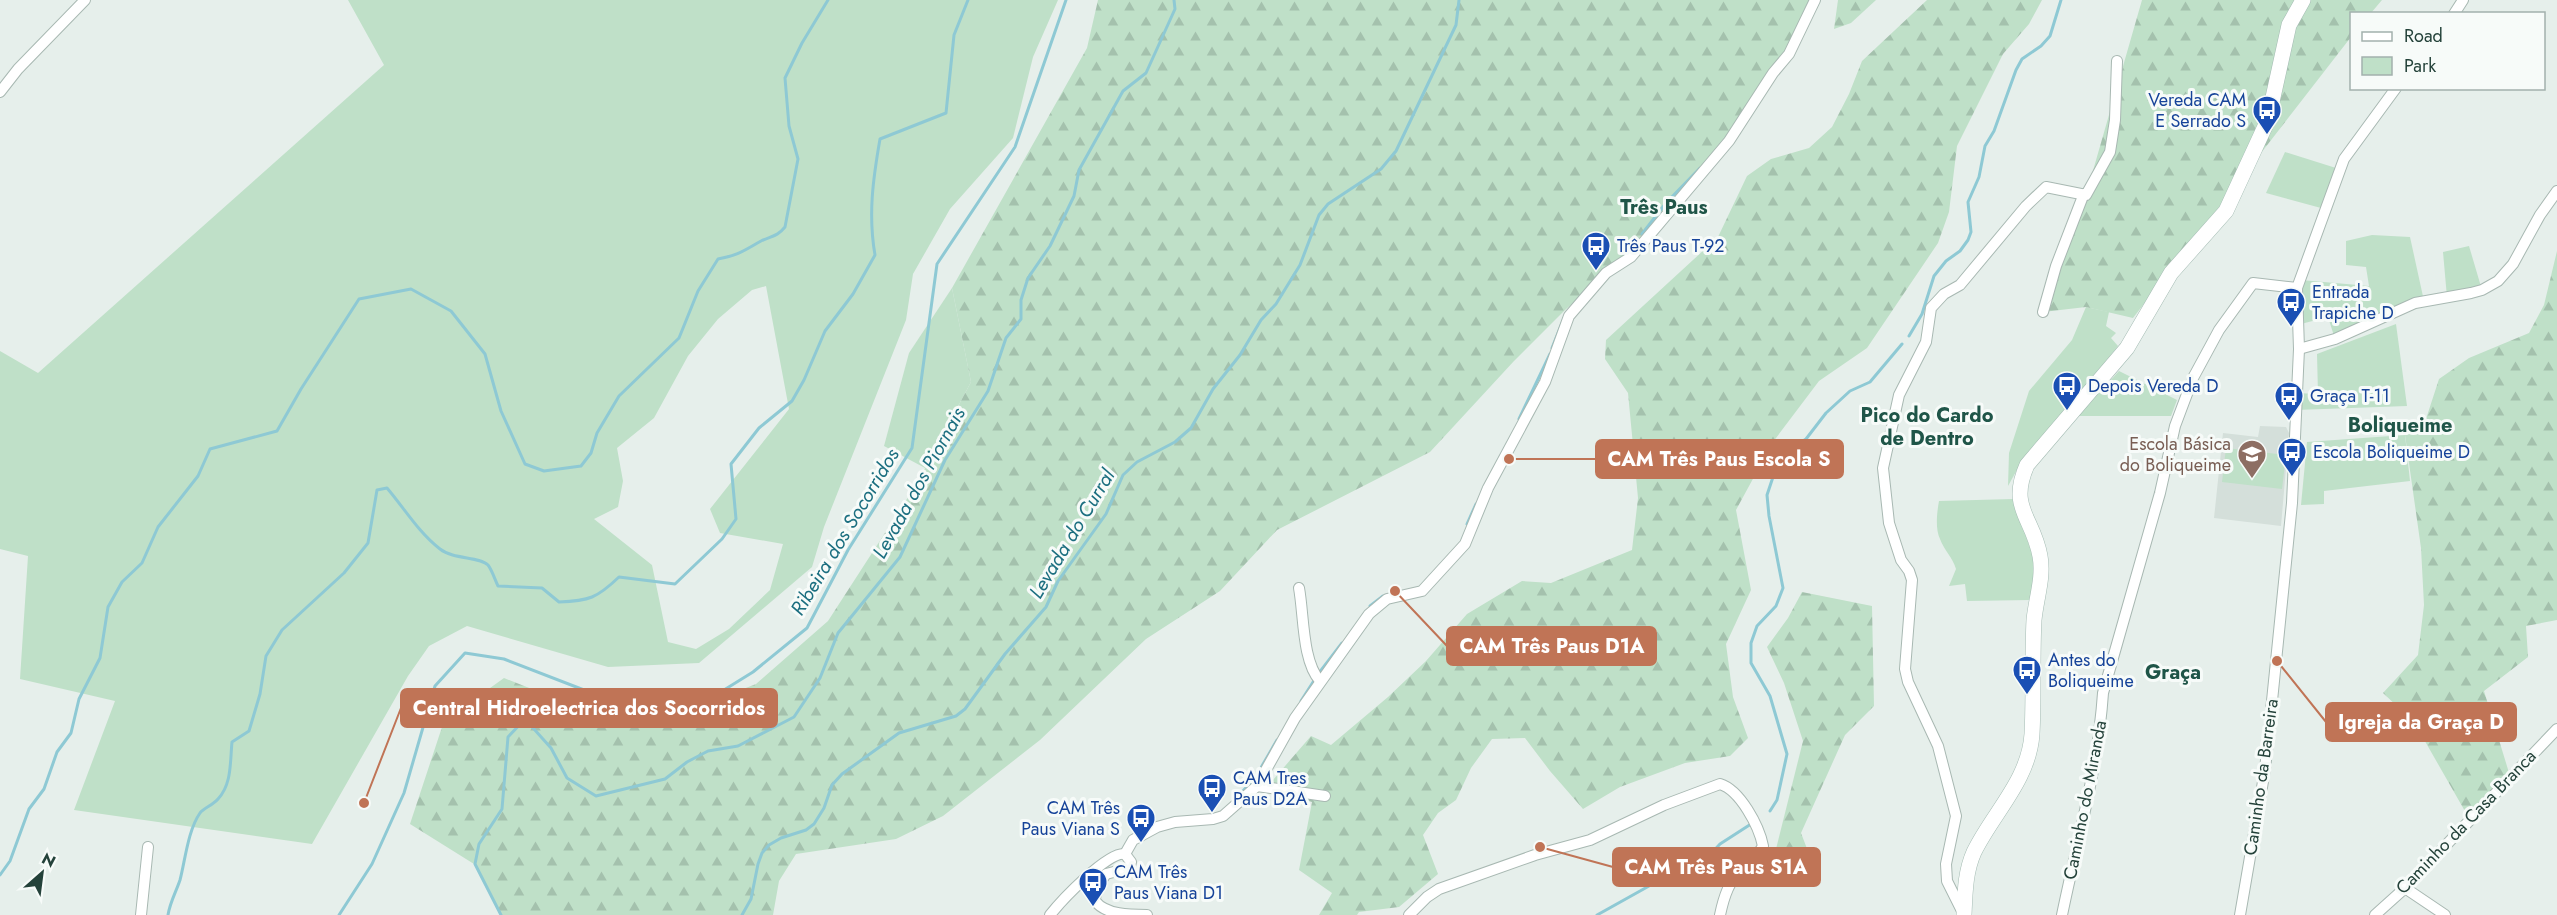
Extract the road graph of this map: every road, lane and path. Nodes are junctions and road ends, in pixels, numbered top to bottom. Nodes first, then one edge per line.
1 (84, 0) edge
2 (1815, 0) edge
3 (2303, 0) edge
4 (2117, 61) dead end
5 (2395, 90) edge
6 (0, 92) edge
7 (2557, 191) edge
8 (2083, 196) junction
9 (2297, 288) junction
10 (2043, 312) dead end
11 (2299, 349) junction
12 (1299, 588) dead end
13 (1320, 681) junction
14 (2557, 729) edge
15 (1257, 786) junction
16 (1325, 796) dead end
17 (148, 847) dead end
18 (1125, 854) junction
19 (2405, 888) junction
20 (141, 915) edge
21 (1050, 915) edge
22 (1147, 915) edge
23 (1409, 915) edge
24 (1720, 915) edge
25 (1964, 915) edge
26 (2062, 915) edge
27 (2240, 915) edge
28 (2374, 915) edge
29 (2445, 915) edge

1 - 6 street
2 - 13 street
3 - 25 main road
4 - 8 street
5 - 9 street, Caminho da Barreira
7 - 11 street
8 - 10 street
8 - 25 street
9 - 11 street, Caminho da Barreira
9 - 26 street, Caminho do Miranda
11 - 27 street, Caminho da Barreira
12 - 13 street
13 - 15 street
14 - 19 street, Caminho da Casa Branca
15 - 16 street
15 - 18 street
17 - 20 street
18 - 21 street
18 - 22 street
19 - 28 street, Caminho da Casa Branca
19 - 29 street
23 - 24 street

